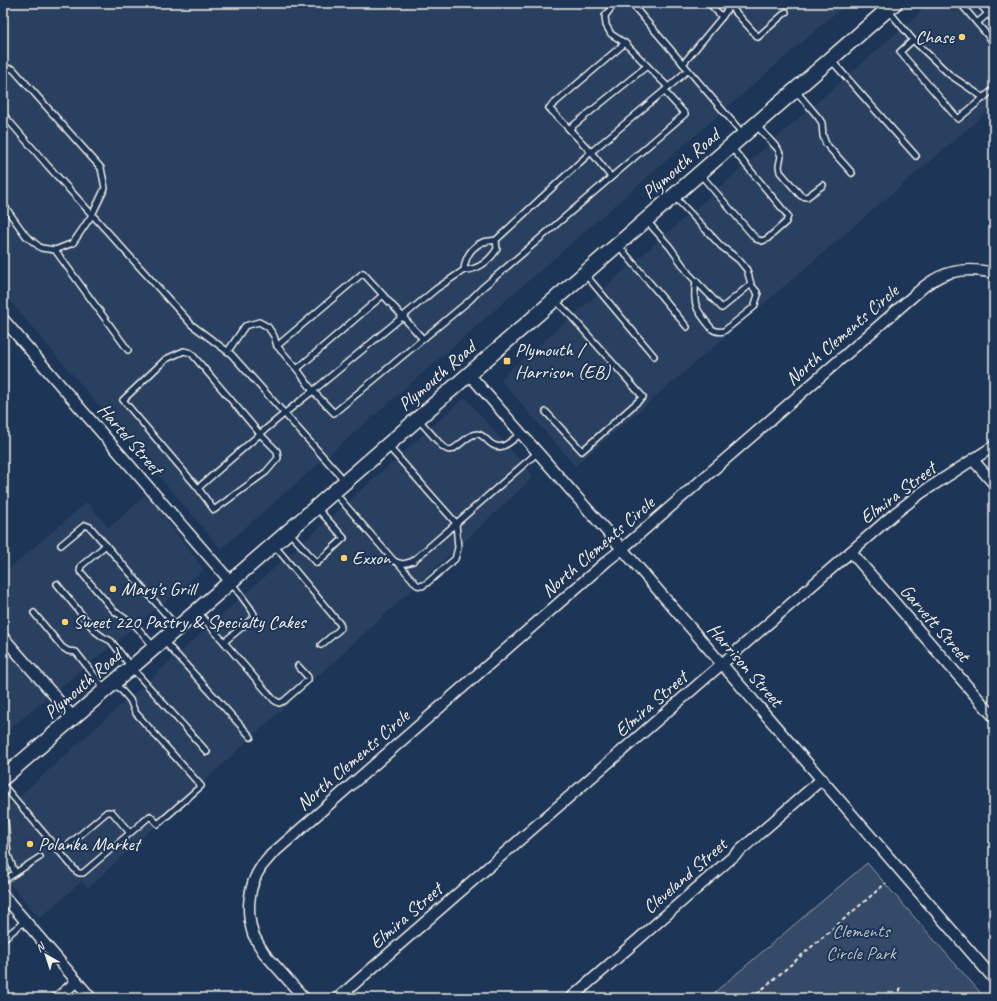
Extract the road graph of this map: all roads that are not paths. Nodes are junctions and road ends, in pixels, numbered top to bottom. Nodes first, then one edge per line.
1 (617, 3) edge
2 (631, 3) edge
3 (709, 3) edge
4 (960, 3) edge
5 (982, 3) edge
6 (731, 4) edge
7 (891, 6) edge
8 (786, 12) dead end
9 (992, 14) edge
10 (722, 17) junction
11 (977, 23) junction
12 (913, 40) junction
13 (625, 43) junction
14 (994, 43) edge
15 (831, 59) junction
16 (683, 64) junction
17 (647, 66) junction
18 (3, 68) edge
19 (688, 70) junction
20 (666, 88) junction
21 (994, 89) edge
22 (795, 90) junction
23 (984, 98) junction
24 (3, 114) edge
25 (756, 124) junction
26 (569, 130) junction
27 (744, 135) junction
28 (730, 146) junction
29 (591, 152) junction
30 (916, 156) dead end
31 (699, 173) junction
32 (852, 174) dead end
33 (611, 177) junction
34 (823, 184) dead end
35 (674, 196) junction
36 (3, 204) edge
37 (92, 215) junction
38 (646, 220) junction
39 (496, 240) junction
40 (617, 245) junction
41 (55, 250) junction
42 (464, 270) junction
43 (993, 273) edge
44 (584, 274) junction
45 (696, 281) junction
46 (750, 284) junction
47 (383, 295) junction
48 (554, 300) junction
49 (402, 317) junction
50 (3, 319) edge
51 (687, 327) dead end
52 (423, 339) junction
53 (277, 346) junction
54 (128, 350) dead end
55 (228, 351) junction
56 (654, 356) dead end
57 (297, 369) junction
58 (469, 374) junction
59 (313, 391) junction
60 (546, 412) dead end
61 (284, 413) junction
62 (418, 418) junction
63 (521, 433) junction
64 (260, 434) junction
65 (387, 445) junction
66 (994, 446) edge
67 (537, 453) junction
68 (973, 460) junction
69 (345, 481) junction
70 (994, 484) edge
71 (198, 488) junction
72 (334, 491) junction
73 (316, 506) junction
74 (456, 523) junction
75 (288, 531) junction
76 (273, 544) junction
77 (61, 545) dead end
78 (106, 545) junction
79 (622, 549) junction
80 (851, 552) junction
81 (399, 564) junction
82 (230, 581) junction
83 (57, 584) dead end
84 (197, 611) junction
85 (34, 613) dead end
86 (178, 627) junction
87 (3, 637) edge
88 (224, 642) junction
89 (159, 643) junction
90 (321, 645) dead end
91 (722, 665) junction
92 (298, 666) dead end
93 (131, 667) junction
94 (110, 686) junction
95 (994, 717) edge
96 (73, 718) junction
97 (251, 737) dead end
98 (207, 752) dead end
99 (3, 778) edge
100 (822, 780) junction
101 (3, 785) edge
102 (3, 819) edge
103 (130, 833) junction
104 (60, 852) junction
105 (40, 857) dead end
106 (15, 873) junction
107 (3, 881) edge
108 (3, 895) edge
109 (25, 921) junction
110 (3, 939) edge
111 (994, 979) edge
112 (77, 981) junction
113 (58, 998) edge
114 (91, 998) edge
115 (304, 998) edge
116 (338, 998) edge
117 (571, 998) edge

1 - 13 lane
2 - 16 lane
3 - 10 lane
4 - 11 lane
5 - 9 street
6 - 8 lane
6 - 10 lane
7 - 12 lane
7 - 15 main road, Plymouth Road
9 - 11 lane
10 - 16 lane
11 - 14 lane
12 - 23 lane
12 - 23 lane
13 - 17 lane
13 - 26 lane
15 - 22 main road, Plymouth Road
15 - 30 lane
16 - 19 lane
17 - 20 lane
17 - 26 lane
18 - 37 lane
19 - 20 lane
19 - 27 lane
20 - 29 lane
20 - 33 lane
21 - 23 lane
22 - 25 main road, Plymouth Road
22 - 32 lane
24 - 37 lane
25 - 27 main road, Plymouth Road
25 - 34 lane
26 - 29 lane
27 - 28 main road, Plymouth Road
28 - 31 main road, Plymouth Road
28 - 31 lane
29 - 33 lane
29 - 39 lane
31 - 35 main road, Plymouth Road
33 - 52 lane
35 - 38 main road, Plymouth Road
35 - 46 lane
36 - 41 lane
37 - 41 lane
37 - 55 lane
38 - 40 main road, Plymouth Road
38 - 45 lane
39 - 42 lane
39 - 42 lane
40 - 44 main road, Plymouth Road
40 - 51 lane
41 - 54 lane
42 - 49 lane
43 - 79 street, North Clements Circle
44 - 48 main road, Plymouth Road
44 - 56 lane
45 - 46 lane
45 - 46 lane
47 - 49 lane
47 - 53 lane
47 - 57 lane
48 - 58 main road, Plymouth Road
48 - 60 lane
49 - 52 lane
49 - 59 lane
50 - 82 street, Hartel Street
52 - 59 lane
53 - 55 lane
53 - 57 lane
55 - 61 lane
57 - 59 lane
58 - 62 main road, Plymouth Road
58 - 63 street, Harrison Street
59 - 61 lane
61 - 64 lane
61 - 69 lane
62 - 63 lane
62 - 65 main road, Plymouth Road
63 - 67 street, Harrison Street
64 - 71 lane
64 - 71 lane
64 - 71 lane
65 - 69 main road, Plymouth Road
65 - 74 lane
66 - 68 street, Elmira Street
67 - 74 lane
67 - 79 street, Harrison Street
68 - 70 street
68 - 80 street, Elmira Street
69 - 72 main road, Plymouth Road
72 - 73 main road, Plymouth Road
72 - 81 lane
73 - 75 main road, Plymouth Road
73 - 75 lane
74 - 81 lane
74 - 81 lane
75 - 76 main road, Plymouth Road
76 - 82 main road, Plymouth Road
76 - 90 lane
77 - 78 lane
78 - 86 lane
78 - 89 lane
79 - 91 street, Harrison Street
79 - 115 street, North Clements Circle
80 - 91 street, Elmira Street
80 - 95 street, Garvett Street
82 - 84 main road, Plymouth Road
82 - 88 lane
83 - 93 lane
84 - 86 main road, Plymouth Road
84 - 88 lane
85 - 94 lane
86 - 89 main road, Plymouth Road
87 - 96 street
88 - 92 lane
89 - 93 main road, Plymouth Road
89 - 97 lane
91 - 100 street, Harrison Street
91 - 116 street, Elmira Street
93 - 94 main road, Plymouth Road
93 - 98 lane
94 - 96 main road, Plymouth Road
94 - 103 lane
96 - 99 main road, Plymouth Road
100 - 111 street, Harrison Street
100 - 117 street, Cleveland Street
101 - 104 lane
102 - 106 lane
103 - 104 lane
103 - 104 lane
105 - 106 lane
106 - 107 lane
108 - 109 street
109 - 110 lane
109 - 112 street
112 - 113 street
112 - 114 street

